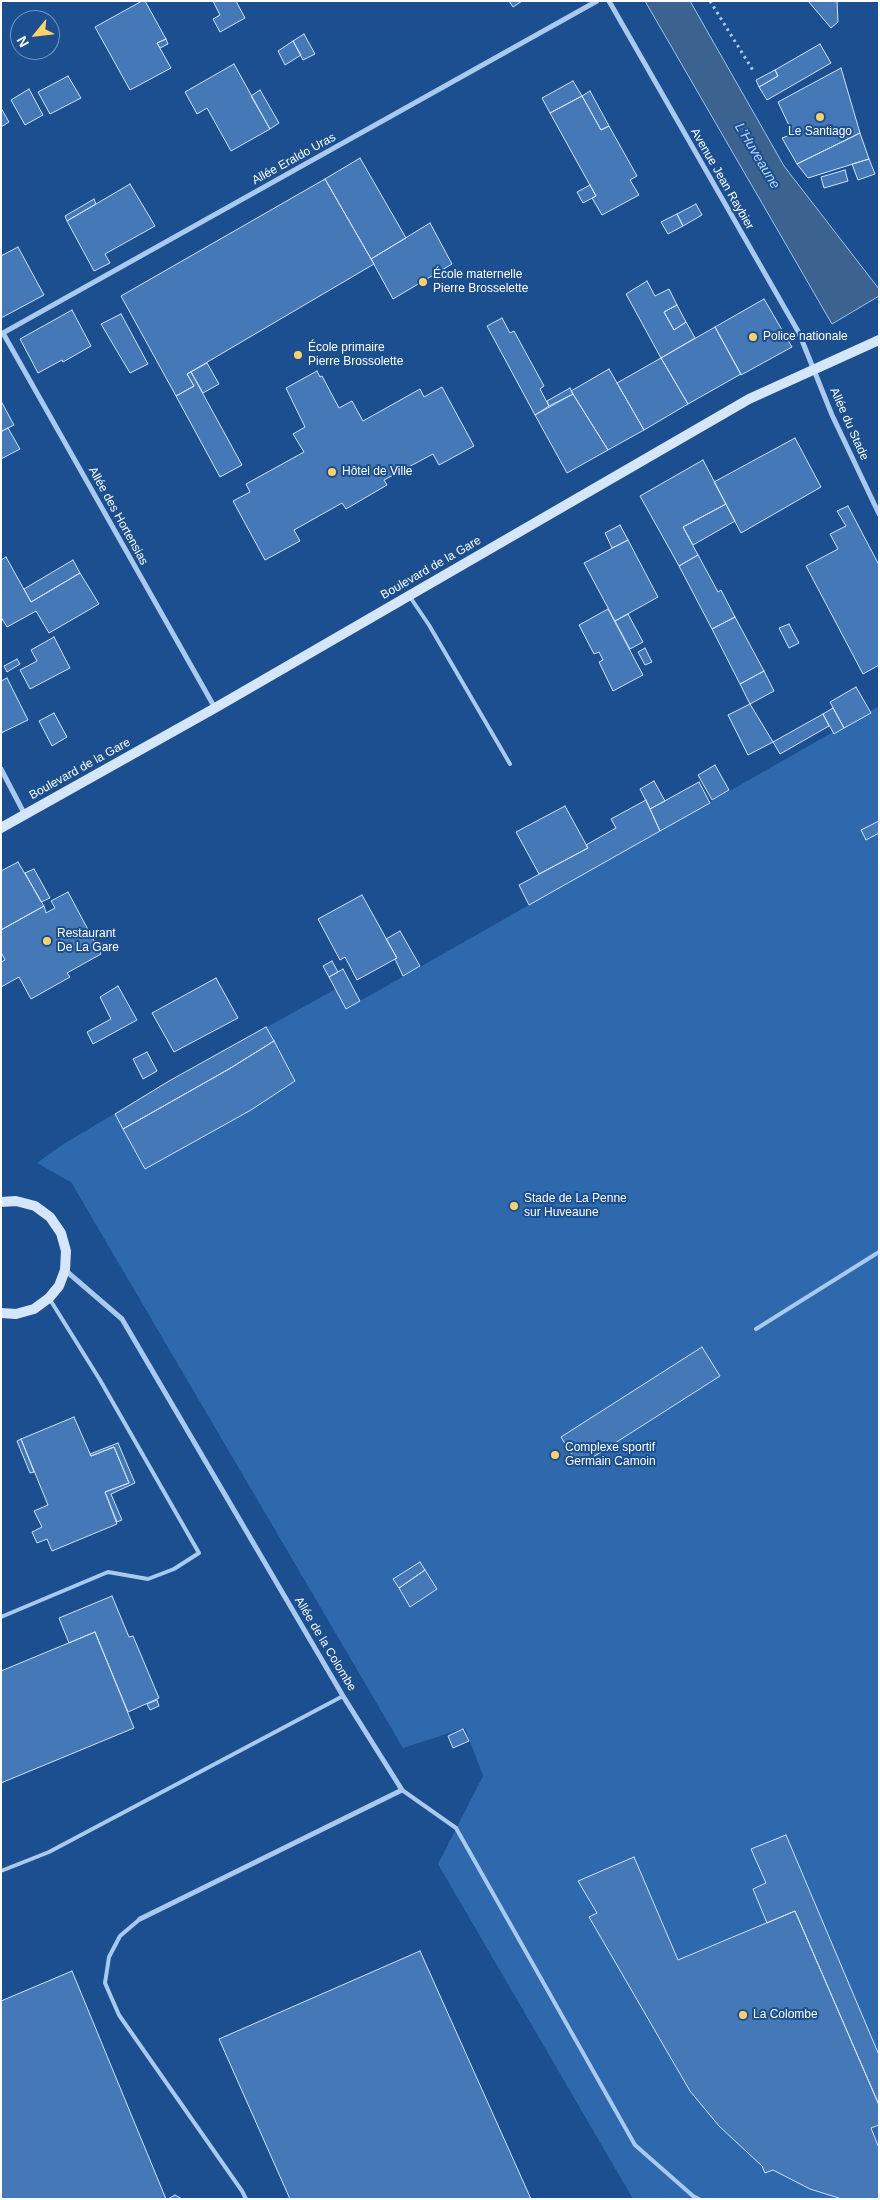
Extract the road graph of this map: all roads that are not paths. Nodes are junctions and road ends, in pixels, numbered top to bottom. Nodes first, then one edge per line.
1 (597, 1) edge
2 (609, 1) edge
3 (2, 334) edge
4 (879, 340) edge
5 (815, 368) junction
6 (879, 514) edge
7 (409, 595) junction
8 (215, 708) junction
9 (510, 764) dead end
10 (1, 769) edge
11 (24, 813) junction
12 (1, 828) edge
13 (1, 1202) edge
14 (879, 1252) edge
15 (65, 1270) junction
16 (50, 1298) junction
17 (1, 1313) edge
18 (756, 1329) dead end
19 (1, 1618) edge
20 (343, 1696) junction
21 (402, 1790) junction
22 (1, 1871) edge
23 (140, 1919) joint
24 (246, 2199) edge
25 (699, 2199) edge

1 - 3 street, Allée Eraldo Uras
2 - 5 street, Avenue Jean Raybier
3 - 8 street, Allée des Hortensias
4 - 5 main road, Boulevard de la Gare
5 - 6 street, Allée du Stade
5 - 7 main road, Boulevard de la Gare
7 - 8 main road, Boulevard de la Gare
7 - 9 lane
8 - 11 main road, Boulevard de la Gare
10 - 11 street
11 - 12 main road, Boulevard de la Gare
13 - 15 main road
14 - 18 lane
15 - 16 main road
15 - 20 street, Allée de la Colombe
16 - 17 main road
16 - 19 lane
20 - 21 street, Allée de la Colombe
20 - 22 lane
21 - 23 street
21 - 25 lane
23 - 24 lane

